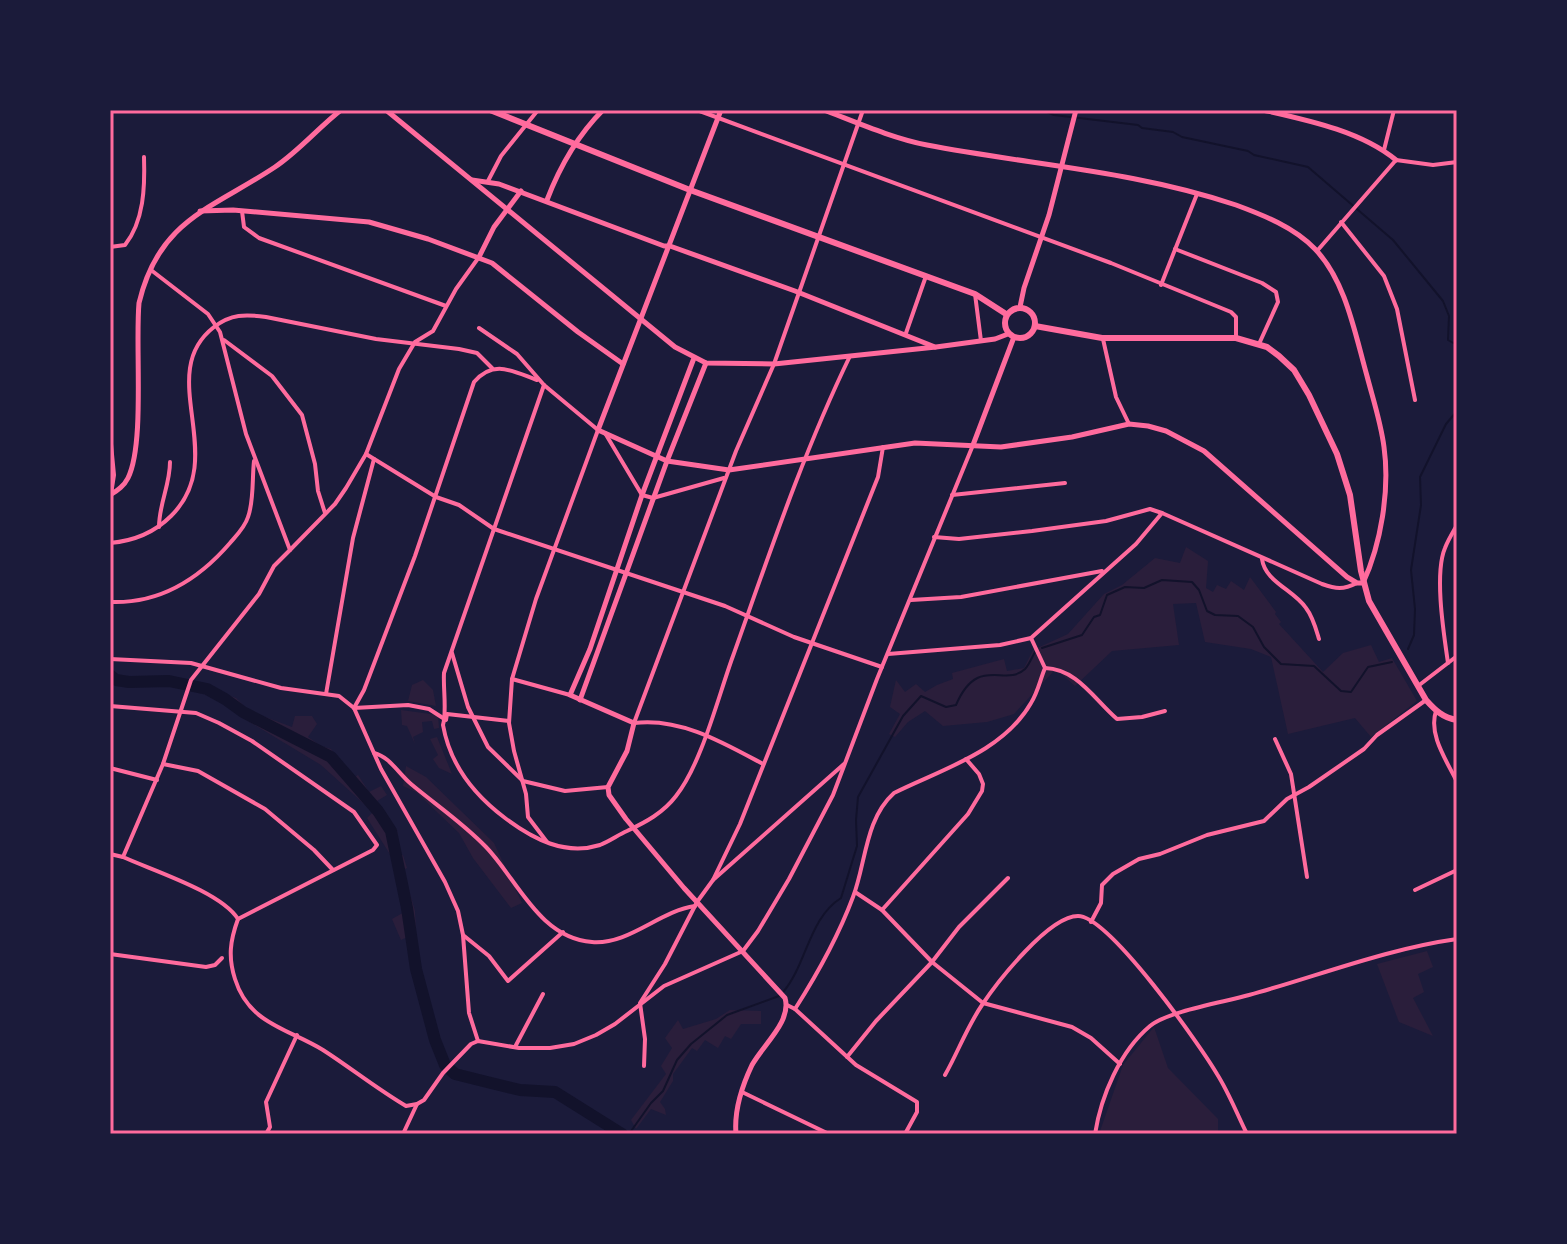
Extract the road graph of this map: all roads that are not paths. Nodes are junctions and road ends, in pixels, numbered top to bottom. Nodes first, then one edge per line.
1 (341, 110) edge
2 (386, 110) edge
3 (490, 110) edge
4 (538, 110) edge
5 (603, 110) edge
6 (697, 110) edge
7 (721, 110) edge
8 (824, 110) edge
9 (863, 110) edge
10 (1263, 110) edge
11 (1394, 110) edge
12 (1076, 111) edge
13 (718, 118) junction
14 (526, 124) junction
15 (858, 124) junction
16 (576, 142) junction
17 (1384, 150) junction
18 (144, 157) dead end
19 (1396, 160) junction
20 (1457, 162) edge
21 (843, 166) junction
22 (1062, 166) junction
23 (471, 180) junction
24 (488, 181) junction
25 (690, 190) junction
26 (521, 191) junction
27 (1198, 193) junction
28 (547, 200) junction
29 (506, 210) junction
30 (199, 211) junction
31 (242, 211) junction
32 (1341, 222) junction
33 (818, 235) junction
34 (1041, 238) junction
35 (670, 246) junction
36 (110, 247) edge
37 (1175, 249) junction
38 (1317, 251) junction
39 (479, 257) junction
40 (151, 270) junction
41 (926, 276) junction
42 (1161, 285) junction
43 (798, 292) junction
44 (975, 294) junction
45 (446, 306) junction
46 (1020, 307) junction
47 (1006, 314) junction
48 (641, 319) junction
49 (215, 326) junction
50 (1035, 326) junction
51 (479, 328) dead end
52 (906, 333) junction
53 (1011, 336) junction
54 (1102, 338) junction
55 (1236, 338) junction
56 (223, 339) junction
57 (981, 341) junction
58 (415, 342) junction
59 (1259, 344) junction
60 (936, 347) junction
61 (850, 356) junction
62 (694, 358) junction
63 (706, 363) junction
64 (623, 364) junction
65 (774, 364) junction
66 (492, 368) junction
67 (542, 383) junction
68 (1415, 400) dead end
69 (1129, 424) junction
70 (598, 430) junction
71 (605, 433) junction
72 (110, 444) edge
73 (973, 445) junction
74 (883, 446) junction
75 (366, 454) junction
76 (657, 457) junction
77 (806, 457) junction
78 (254, 459) junction
79 (374, 459) junction
80 (667, 461) junction
81 (170, 462) dead end
82 (729, 470) junction
83 (726, 477) junction
84 (1065, 483) dead end
85 (110, 495) edge
86 (642, 495) junction
87 (952, 495) junction
88 (436, 497) junction
89 (653, 498) junction
90 (325, 513) junction
91 (1162, 513) junction
92 (1457, 525) edge
93 (159, 527) junction
94 (494, 529) junction
95 (934, 537) junction
96 (110, 543) edge
97 (555, 548) junction
98 (290, 550) junction
99 (1262, 559) junction
100 (616, 571) junction
101 (1106, 571) junction
102 (625, 575) junction
103 (1360, 583) junction
104 (685, 592) junction
105 (911, 600) junction
106 (110, 602) edge
107 (747, 617) junction
108 (1031, 638) junction
109 (1319, 639) dead end
110 (811, 642) junction
111 (452, 651) junction
112 (888, 654) junction
113 (1457, 656) edge
114 (110, 659) edge
115 (1448, 663) junction
116 (202, 665) junction
117 (882, 667) junction
118 (1045, 668) junction
119 (512, 679) junction
120 (1418, 686) junction
121 (326, 694) junction
122 (570, 695) junction
123 (580, 700) junction
124 (1426, 700) junction
125 (110, 706) edge
126 (354, 708) junction
127 (1165, 711) dead end
128 (1436, 711) junction
129 (180, 713) junction
130 (470, 715) junction
131 (446, 720) junction
132 (1457, 720) edge
133 (509, 721) junction
134 (634, 723) junction
135 (705, 734) junction
136 (1275, 739) dead end
137 (374, 753) junction
138 (966, 759) junction
139 (846, 763) junction
140 (163, 764) junction
141 (763, 764) junction
142 (110, 768) edge
143 (157, 780) junction
144 (523, 781) junction
145 (1457, 782) edge
146 (608, 787) junction
147 (1294, 795) junction
148 (635, 828) junction
149 (548, 843) junction
150 (110, 854) edge
151 (123, 857) junction
152 (333, 870) junction
153 (1457, 870) edge
154 (1307, 877) dead end
155 (1008, 878) dead end
156 (713, 880) junction
157 (1415, 890) dead end
158 (855, 892) junction
159 (696, 904) junction
160 (882, 910) junction
161 (238, 919) junction
162 (1091, 922) junction
163 (563, 932) junction
164 (463, 935) junction
165 (1457, 939) edge
166 (743, 951) junction
167 (110, 954) edge
168 (222, 958) dead end
169 (932, 962) junction
170 (543, 994) dead end
171 (640, 1003) junction
172 (983, 1003) junction
173 (787, 1005) junction
174 (795, 1009) junction
175 (1175, 1015) junction
176 (297, 1035) junction
177 (478, 1041) junction
178 (515, 1047) junction
179 (847, 1057) junction
180 (1120, 1064) junction
181 (644, 1066) dead end
182 (945, 1075) dead end
183 (742, 1092) junction
184 (417, 1104) junction
185 (266, 1134) edge
186 (403, 1134) edge
187 (736, 1134) edge
188 (829, 1134) edge
189 (905, 1134) edge
190 (1095, 1134) edge
191 (1247, 1134) edge

1 - 30 street
2 - 23 street
3 - 14 main road
4 - 14 street
5 - 16 street
6 - 13 street
7 - 13 street
8 - 15 street
9 - 15 street
10 - 17 street
11 - 17 street
12 - 22 street
13 - 21 street
13 - 25 street
14 - 16 main road
14 - 24 street
15 - 21 street
15 - 22 street
16 - 25 main road
16 - 28 street
17 - 19 street
18 - 36 street
19 - 20 street
19 - 32 street
21 - 33 street
21 - 34 street
22 - 27 street
22 - 34 street
23 - 24 street
23 - 29 street
24 - 26 street
25 - 33 main road
25 - 35 street
26 - 28 street
26 - 29 street
27 - 37 street
27 - 38 street
28 - 35 street
29 - 39 street
29 - 48 street
30 - 31 street
30 - 40 street
31 - 39 street
31 - 45 street
32 - 38 street
32 - 68 street
33 - 41 main road
33 - 43 street
34 - 42 street
34 - 46 street
35 - 43 street
35 - 48 street
37 - 42 street
37 - 59 street
38 - 103 street
39 - 45 street
39 - 64 street
40 - 49 street
40 - 85 street
41 - 44 main road
41 - 52 street
42 - 55 street
43 - 52 street
43 - 65 street
44 - 47 main road
44 - 57 street
45 - 58 street
46 - 47 main road
46 - 50 main road
47 - 53 main road
48 - 62 street
48 - 64 street
49 - 56 street
49 - 58 street
49 - 93 street
50 - 53 main road
50 - 54 main road
51 - 67 street
52 - 60 street
53 - 57 street
53 - 73 street
54 - 55 main road
54 - 69 street
55 - 59 main road
56 - 78 street
56 - 90 street
57 - 60 street
58 - 66 street
58 - 75 street
59 - 103 main road
60 - 61 street
61 - 65 street
61 - 77 street
62 - 63 street
62 - 76 street
63 - 65 street
63 - 80 street
64 - 70 street
65 - 82 street
66 - 67 street
66 - 88 street
67 - 70 street
67 - 94 street
69 - 73 street
69 - 103 street
70 - 71 street
70 - 97 street
71 - 76 street
71 - 86 street
72 - 85 main road
73 - 74 street
73 - 87 street
74 - 77 street
74 - 110 street
75 - 79 street
75 - 90 street
76 - 80 street
76 - 86 street
77 - 82 street
77 - 107 street
78 - 98 street
78 - 106 street
79 - 88 street
79 - 121 street
80 - 82 street
80 - 89 street
81 - 93 street
82 - 83 street
83 - 89 street
83 - 104 street
84 - 87 street
86 - 89 street
86 - 100 street
87 - 95 street
88 - 94 street
88 - 126 street
89 - 102 street
90 - 98 street
91 - 95 street
91 - 99 street
91 - 101 street
92 - 115 street
93 - 96 street
94 - 97 street
94 - 111 street
95 - 105 street
97 - 100 street
97 - 119 street
98 - 116 street
99 - 103 street
99 - 109 street
100 - 102 street
100 - 122 street
101 - 105 street
101 - 108 street
102 - 104 street
102 - 123 street
103 - 120 main road
104 - 107 street
104 - 134 street
105 - 112 street
107 - 110 street
107 - 135 street
108 - 112 street
108 - 118 street
110 - 117 street
110 - 141 street
111 - 130 street
111 - 131 street
112 - 117 street
113 - 115 street
114 - 116 street
115 - 120 street
116 - 121 street
116 - 129 street
117 - 139 street
118 - 127 street
118 - 138 street
119 - 122 street
119 - 133 street
120 - 124 main road
121 - 126 street
122 - 123 street
123 - 134 street
124 - 128 main road
124 - 147 street
125 - 129 street
126 - 131 street
126 - 137 street
128 - 132 main road
128 - 145 street
129 - 140 street
129 - 152 street
130 - 131 street
130 - 133 street
130 - 144 street
131 - 149 street
133 - 144 street
134 - 135 street
134 - 146 street
135 - 141 street
135 - 148 street
136 - 147 street
137 - 163 street
137 - 164 street
138 - 158 street
138 - 160 street
139 - 156 street
139 - 166 street
140 - 143 street
140 - 152 street
141 - 156 street
142 - 143 street
143 - 151 street
144 - 146 street
144 - 149 street
146 - 148 street
147 - 154 street
147 - 162 street
148 - 149 street
148 - 159 street
150 - 151 street
151 - 161 street
152 - 161 street
153 - 157 street
155 - 169 street
156 - 159 street
158 - 160 street
158 - 174 street
159 - 163 street
159 - 166 street
159 - 171 street
160 - 169 street
161 - 176 street
162 - 172 street
162 - 175 street
163 - 164 street
164 - 177 street
165 - 175 street
166 - 171 street
166 - 173 street
167 - 168 street
169 - 172 street
169 - 179 street
170 - 178 street
171 - 178 street
171 - 181 street
172 - 180 street
172 - 182 street
173 - 174 street
173 - 183 street
174 - 179 street
175 - 180 street
175 - 191 street
176 - 184 street
176 - 185 street
177 - 178 street
177 - 184 street
179 - 189 street
180 - 190 street
183 - 187 street
183 - 188 street
184 - 186 street

